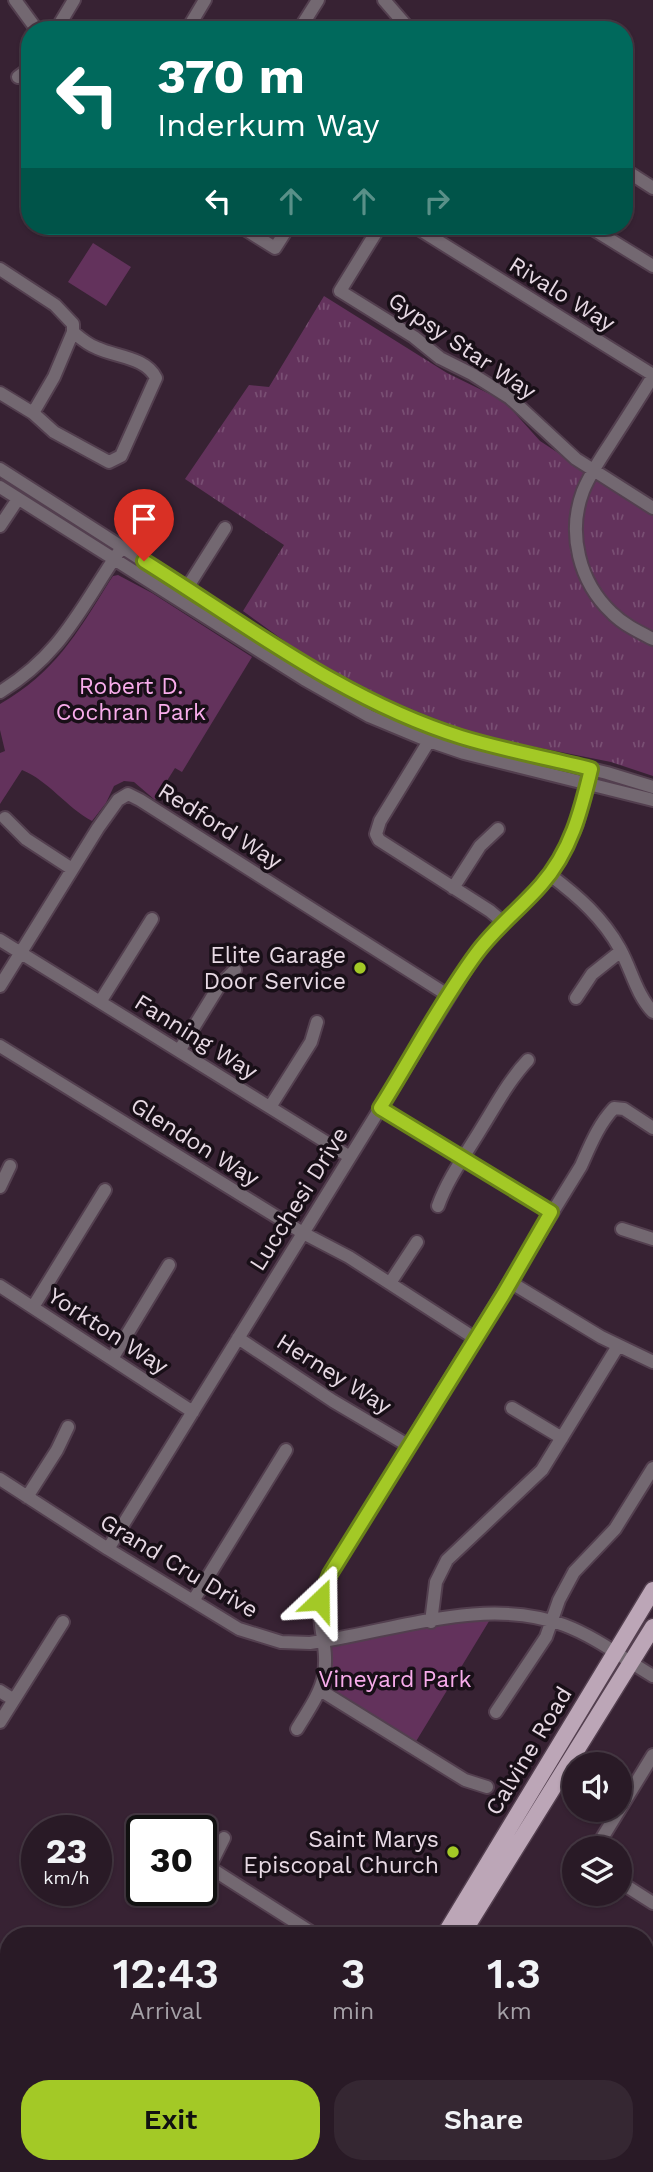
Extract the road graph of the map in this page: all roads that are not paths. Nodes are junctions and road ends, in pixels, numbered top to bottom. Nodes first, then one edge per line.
1 (15, 0) edge
2 (74, 0) edge
3 (205, 0) edge
4 (318, 0) edge
5 (384, 0) edge
6 (30, 21) edge
7 (61, 21) edge
8 (192, 21) edge
9 (305, 21) edge
10 (402, 21) edge
11 (21, 75) edge
12 (18, 77) dead end
13 (633, 175) edge
14 (653, 188) edge
15 (254, 235) edge
16 (283, 235) edge
17 (374, 235) edge
18 (428, 235) edge
19 (603, 235) edge
20 (653, 266) edge
21 (0, 269) edge
22 (73, 332) junction
23 (653, 376) edge
24 (0, 393) edge
25 (33, 413) junction
26 (0, 469) edge
27 (593, 470) junction
28 (0, 487) edge
29 (18, 499) junction
30 (653, 508) edge
31 (0, 526) edge
32 (225, 528) dead end
33 (118, 552) junction
34 (187, 588) junction
35 (653, 639) edge
36 (0, 692) edge
37 (429, 741) junction
38 (591, 769) junction
39 (587, 783) junction
40 (653, 787) edge
41 (653, 800) edge
42 (5, 818) dead end
43 (498, 829) dead end
44 (72, 869) junction
45 (550, 875) junction
46 (453, 888) junction
47 (152, 919) dead end
48 (503, 922) junction
49 (0, 940) edge
50 (621, 951) junction
51 (20, 953) junction
52 (235, 970) dead end
53 (0, 986) edge
54 (449, 996) junction
55 (576, 998) dead end
56 (100, 1002) junction
57 (653, 1012) edge
58 (317, 1023) dead end
59 (0, 1046) edge
60 (179, 1051) junction
61 (528, 1060) dead end
62 (270, 1107) junction
63 (380, 1108) junction
64 (653, 1128) edge
65 (350, 1157) junction
66 (462, 1159) junction
67 (10, 1167) dead end
68 (0, 1188) edge
69 (105, 1190) dead end
70 (438, 1206) dead end
71 (551, 1212) junction
72 (622, 1229) dead end
73 (303, 1233) junction
74 (653, 1239) edge
75 (417, 1242) dead end
76 (169, 1265) dead end
77 (510, 1282) junction
78 (390, 1283) junction
79 (0, 1286) edge
80 (33, 1307) junction
81 (238, 1338) junction
82 (476, 1339) junction
83 (618, 1346) junction
84 (111, 1359) junction
85 (653, 1362) edge
86 (512, 1408) dead end
87 (192, 1412) junction
88 (68, 1427) dead end
89 (562, 1438) junction
90 (409, 1446) junction
91 (286, 1450) dead end
92 (653, 1468) edge
93 (0, 1479) edge
94 (27, 1497) junction
95 (108, 1549) junction
96 (653, 1590) edge
97 (193, 1601) junction
98 (653, 1609) edge
99 (553, 1621) junction
100 (63, 1622) dead end
101 (431, 1622) junction
102 (653, 1627) edge
103 (323, 1642) junction
104 (615, 1653) junction
105 (631, 1663) junction
106 (653, 1676) edge
107 (320, 1690) junction
108 (0, 1691) edge
109 (14, 1700) junction
110 (496, 1712) dead end
111 (0, 1722) edge
112 (297, 1729) dead end
113 (572, 1752) edge
114 (574, 1752) edge
115 (653, 1755) edge
116 (562, 1772) edge
117 (487, 1787) dead end
118 (603, 1836) edge
119 (224, 1838) dead end
120 (632, 1890) edge
121 (653, 1903) edge
122 (303, 1927) edge
123 (449, 1927) edge
124 (467, 1927) edge

1 - 6 street
2 - 7 street
3 - 8 street
4 - 9 street
5 - 10 street
11 - 12 street
13 - 14 street
15 - 16 street
17 - 27 street, Gypsy Star Way
18 - 23 street, Rivalo Way
19 - 20 street
21 - 22 street
22 - 25 street
22 - 25 street
23 - 27 street
24 - 25 street
26 - 33 street
27 - 30 street, Gypsy Star Way
27 - 35 street
28 - 29 street
29 - 31 street
29 - 33 street
32 - 34 street
33 - 34 street
33 - 36 street
33 - 37 street
34 - 38 street
37 - 39 street
37 - 46 street
38 - 39 street, Lucchesi Drive
38 - 40 street
39 - 41 street
39 - 45 street, Lucchesi Drive
42 - 44 street
43 - 46 street
44 - 51 street, Redford Way
44 - 54 street, Redford Way
45 - 48 street, Lucchesi Drive
45 - 50 street
46 - 48 street
47 - 56 street
48 - 54 street, Lucchesi Drive
49 - 51 street, Fanning Way
50 - 55 street
50 - 57 street
51 - 53 street, Redford Way
51 - 56 street, Fanning Way
52 - 60 street
54 - 63 street, Lucchesi Drive
56 - 60 street, Fanning Way
58 - 62 street
59 - 73 street, Glendon Way
60 - 62 street, Fanning Way
61 - 66 street
62 - 65 street, Fanning Way
63 - 65 street, Lucchesi Drive
63 - 66 street
64 - 71 street
65 - 73 street, Lucchesi Drive
66 - 70 street
66 - 71 street
67 - 68 street
69 - 80 street
71 - 77 street
72 - 74 street
73 - 78 street, Glendon Way
73 - 81 street, Lucchesi Drive
75 - 78 street
76 - 84 street
77 - 82 street
77 - 83 street
78 - 82 street, Glendon Way
79 - 80 street, Yorkton Way
80 - 84 street, Yorkton Way
81 - 87 street, Lucchesi Drive
81 - 90 street, Herney Way
82 - 90 street
83 - 85 street
83 - 89 street
84 - 87 street, Yorkton Way
86 - 89 street
87 - 95 street, Lucchesi Drive
88 - 94 street
89 - 101 street
90 - 103 street
91 - 97 street
92 - 99 street
93 - 94 street, Grand Cru Drive
94 - 95 street, Grand Cru Drive
95 - 97 street, Grand Cru Drive
96 - 104 main road, Calvine Road
97 - 103 street, Grand Cru Drive
98 - 105 main road
99 - 101 street, Grand Cru Drive
99 - 104 street, Grand Cru Drive
99 - 110 street
100 - 109 street
101 - 103 street, Grand Cru Drive
102 - 105 main road, Calvine Road
103 - 107 street
104 - 105 street, Grand Cru Drive
104 - 113 main road
104 - 123 main road, Calvine Road
105 - 106 street, Grand Cru Drive
105 - 114 main road, Calvine Road
107 - 112 street
107 - 117 street
108 - 109 street
109 - 111 street
115 - 118 street
116 - 124 main road, Calvine Road
119 - 122 street
120 - 121 street

